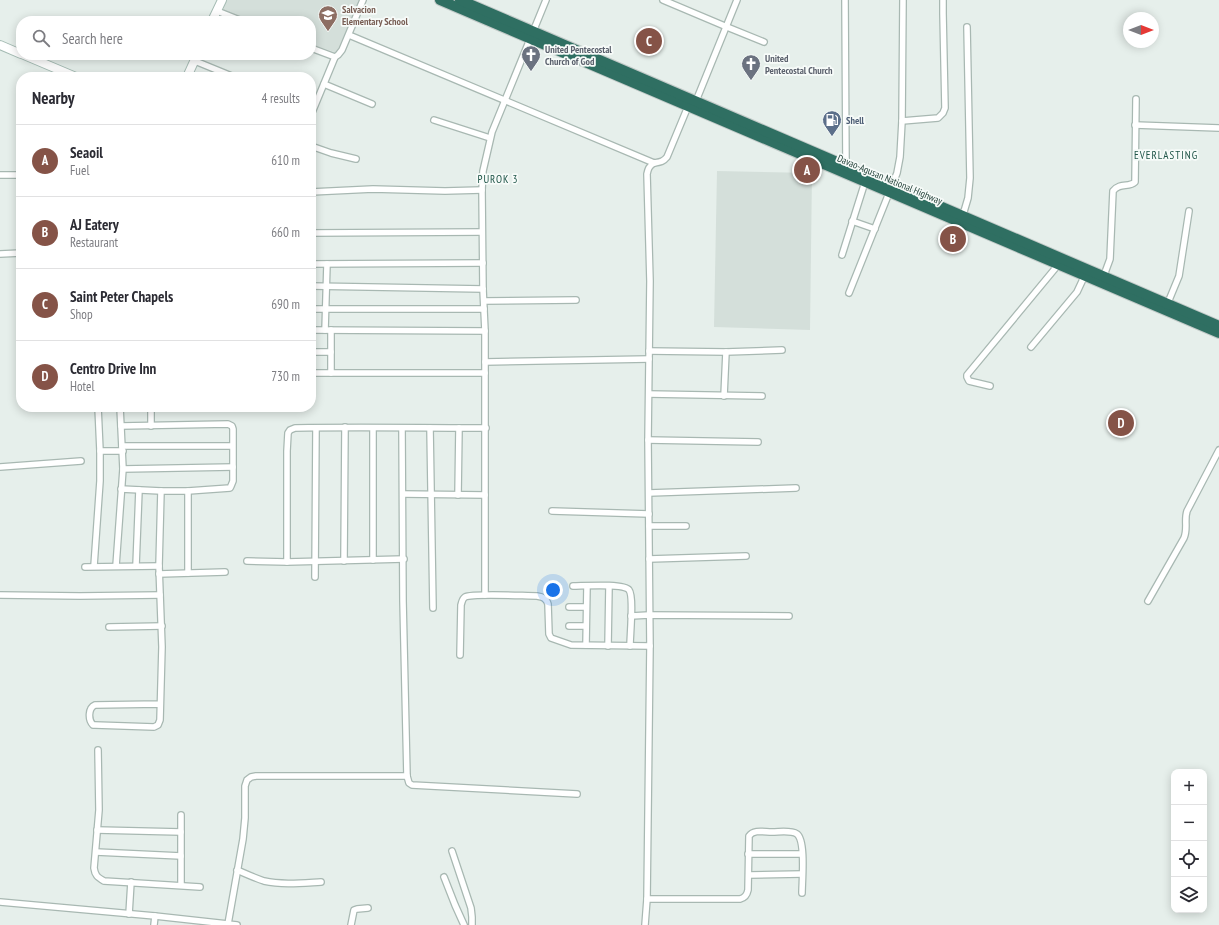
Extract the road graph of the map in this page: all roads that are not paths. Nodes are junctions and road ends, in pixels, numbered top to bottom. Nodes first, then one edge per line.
1 (222, 0) edge
2 (363, 0) edge
3 (460, 0) edge
4 (546, 0) edge
5 (663, 0) edge
6 (737, 0) edge
7 (845, 0) edge
8 (903, 0) edge
9 (943, 0) edge
10 (444, 1) edge
11 (217, 11) junction
12 (214, 16) edge
13 (230, 16) edge
14 (726, 27) junction
15 (967, 27) dead end
16 (349, 34) junction
17 (531, 35) junction
18 (764, 42) dead end
19 (0, 45) edge
20 (316, 50) edge
21 (16, 52) edge
22 (335, 57) junction
23 (36, 60) edge
24 (195, 60) edge
25 (200, 60) edge
26 (64, 72) edge
27 (190, 72) edge
28 (224, 72) edge
29 (324, 84) junction
30 (316, 98) edge
31 (1136, 99) dead end
32 (504, 100) junction
33 (692, 102) junction
34 (372, 104) dead end
35 (434, 120) dead end
36 (902, 121) junction
37 (1135, 125) junction
38 (1219, 128) edge
39 (490, 138) junction
40 (316, 148) edge
41 (356, 159) dead end
42 (654, 163) junction
43 (845, 169) junction
44 (0, 175) edge
45 (16, 175) edge
46 (865, 182) junction
47 (891, 189) junction
48 (482, 190) junction
49 (316, 192) edge
50 (1189, 211) dead end
51 (963, 215) junction
52 (852, 221) junction
53 (982, 228) junction
54 (875, 229) junction
55 (482, 232) junction
56 (316, 233) edge
57 (16, 253) edge
58 (0, 254) edge
59 (842, 255) dead end
60 (483, 263) junction
61 (316, 264) edge
62 (327, 264) junction
63 (1058, 265) junction
64 (1084, 276) junction
65 (1102, 280) junction
66 (316, 286) edge
67 (326, 286) junction
68 (483, 289) junction
69 (849, 293) dead end
70 (576, 300) dead end
71 (484, 301) junction
72 (1166, 307) junction
73 (316, 309) edge
74 (326, 309) junction
75 (484, 309) junction
76 (1219, 326) edge
77 (316, 330) edge
78 (328, 330) junction
79 (485, 331) junction
80 (1219, 333) edge
81 (1031, 347) dead end
82 (782, 350) dead end
83 (649, 351) junction
84 (316, 352) edge
85 (331, 352) junction
86 (726, 352) junction
87 (649, 359) junction
88 (485, 362) junction
89 (316, 373) edge
90 (331, 373) junction
91 (485, 373) junction
92 (990, 386) dead end
93 (648, 394) junction
94 (724, 396) junction
95 (762, 396) dead end
96 (98, 412) edge
97 (120, 412) edge
98 (151, 412) edge
99 (121, 426) junction
100 (151, 426) junction
101 (345, 427) junction
102 (316, 428) junction
103 (373, 428) junction
104 (402, 428) junction
105 (430, 428) junction
106 (459, 428) junction
107 (486, 428) junction
108 (648, 440) junction
109 (758, 442) dead end
110 (232, 446) junction
111 (123, 448) junction
112 (1219, 450) edge
113 (100, 451) junction
114 (81, 461) dead end
115 (0, 467) edge
116 (233, 467) junction
117 (123, 468) junction
118 (796, 488) dead end
119 (121, 489) junction
120 (139, 490) junction
121 (161, 491) junction
122 (188, 491) junction
123 (649, 493) junction
124 (403, 494) junction
125 (430, 494) junction
126 (458, 495) junction
127 (485, 495) junction
128 (552, 511) dead end
129 (649, 514) junction
130 (649, 526) junction
131 (686, 526) dead end
132 (746, 556) dead end
133 (404, 559) junction
134 (649, 559) junction
135 (373, 560) junction
136 (316, 561) junction
137 (344, 561) junction
138 (247, 562) dead end
139 (287, 562) junction
140 (94, 566) junction
141 (116, 566) junction
142 (136, 566) junction
143 (159, 566) junction
144 (85, 567) dead end
145 (225, 572) dead end
146 (188, 573) junction
147 (159, 574) junction
148 (315, 578) dead end
149 (573, 586) dead end
150 (587, 586) junction
151 (609, 586) junction
152 (0, 595) edge
153 (160, 595) junction
154 (485, 595) junction
155 (1148, 601) dead end
156 (569, 607) dead end
157 (586, 607) junction
158 (432, 608) dead end
159 (649, 615) junction
160 (631, 616) junction
161 (790, 616) dead end
162 (162, 626) junction
163 (569, 626) dead end
164 (586, 626) junction
165 (109, 627) dead end
166 (586, 645) junction
167 (608, 646) junction
168 (630, 646) junction
169 (650, 646) junction
170 (460, 655) dead end
171 (160, 704) junction
172 (98, 750) dead end
173 (407, 776) junction
174 (577, 794) dead end
175 (181, 815) dead end
176 (97, 830) junction
177 (181, 832) junction
178 (452, 850) dead end
179 (96, 852) junction
180 (748, 854) junction
181 (802, 854) junction
182 (181, 856) junction
183 (237, 870) junction
184 (802, 874) junction
185 (749, 875) junction
186 (444, 877) dead end
187 (131, 882) junction
188 (321, 882) dead end
189 (181, 885) junction
190 (200, 887) dead end
191 (802, 893) dead end
192 (647, 899) junction
193 (0, 902) edge
194 (368, 908) dead end
195 (129, 914) junction
196 (155, 916) junction
197 (228, 924) junction
198 (154, 925) edge
199 (237, 925) edge
200 (351, 925) edge
201 (464, 925) edge
202 (472, 925) edge
203 (645, 925) edge

1 - 11 street
2 - 16 street
3 - 17 highway, Davao-Agusan National Highway
4 - 17 street
5 - 14 street
6 - 14 street
7 - 43 street
8 - 36 street
9 - 36 street
10 - 17 highway, Davao-Agusan National Highway
11 - 12 street
11 - 13 street
14 - 18 street
14 - 33 street
15 - 51 street
16 - 22 street
16 - 32 street
17 - 32 street
17 - 33 highway, Davao-Agusan National Highway
19 - 21 street
20 - 22 street
22 - 29 street
23 - 26 street
24 - 27 street
25 - 28 street
29 - 30 street
29 - 34 street
31 - 37 street
32 - 39 street
32 - 42 street
33 - 42 street
33 - 43 highway, Davao-Agusan National Highway
35 - 39 street
36 - 47 street
37 - 38 street
37 - 65 street
39 - 48 street
40 - 41 street
42 - 83 street
43 - 46 highway, Davao-Agusan National Highway
43 - 47 highway, Davao-Agusan National Highway
44 - 45 street
46 - 47 highway, Davao-Agusan National Highway
46 - 52 street
47 - 51 highway, Davao-Agusan National Highway
47 - 53 highway, Davao-Agusan National Highway
47 - 54 street
48 - 49 street
48 - 55 street
50 - 72 street
51 - 53 highway, Davao-Agusan National Highway
52 - 54 street
52 - 59 street
53 - 63 highway, Davao-Agusan National Highway
53 - 65 highway, Davao-Agusan National Highway
54 - 69 street
55 - 56 street
55 - 60 street
57 - 58 street
60 - 62 street
60 - 68 street
61 - 62 street
62 - 67 street
63 - 64 highway, Davao-Agusan National Highway
63 - 92 street
64 - 65 highway, Davao-Agusan National Highway
64 - 81 street
65 - 72 highway, Davao-Agusan National Highway
66 - 67 street
67 - 68 street
67 - 74 street
68 - 71 street
70 - 71 street
71 - 75 street
72 - 76 highway, Davao-Agusan National Highway
72 - 80 highway, Davao-Agusan National Highway
73 - 74 street
74 - 75 street
74 - 78 street
75 - 79 street
77 - 78 street
78 - 79 street
78 - 85 street
79 - 88 street
82 - 86 street
83 - 86 street
83 - 87 street
84 - 85 street
85 - 90 street
86 - 94 street
87 - 88 street
87 - 93 street
88 - 91 street
89 - 90 street
90 - 91 street
91 - 107 street
93 - 94 street
93 - 108 street
94 - 95 street
96 - 113 street
97 - 99 street
98 - 100 street
99 - 100 street
99 - 111 street
100 - 110 street
101 - 102 street
101 - 103 street
101 - 137 street
102 - 136 street
102 - 139 street
103 - 104 street
103 - 135 street
104 - 105 street
104 - 124 street
105 - 106 street
105 - 125 street
106 - 107 street
106 - 126 street
107 - 127 street
108 - 109 street
108 - 123 street
110 - 111 street
110 - 116 street
111 - 113 street
111 - 117 street
112 - 155 street
113 - 140 street
114 - 115 street
116 - 117 street
116 - 122 street
117 - 119 street
118 - 123 street
119 - 120 street
119 - 141 street
120 - 121 street
120 - 142 street
121 - 122 street
121 - 143 street
122 - 146 street
123 - 129 street
124 - 125 street
124 - 133 street
125 - 126 street
125 - 158 street
126 - 127 street
127 - 154 street
128 - 129 street
129 - 130 street
130 - 131 street
130 - 134 street
132 - 134 street
133 - 135 street
133 - 173 street
134 - 159 street
135 - 137 street
136 - 137 street
136 - 139 street
136 - 148 street
138 - 139 street
140 - 141 street
140 - 144 street
141 - 142 street
142 - 143 street
143 - 147 street
145 - 146 street
146 - 147 street
147 - 153 street
149 - 150 street
150 - 151 street
150 - 157 street
151 - 160 street
151 - 167 street
152 - 153 street
153 - 162 street
154 - 166 street
154 - 170 street
156 - 157 street
157 - 164 street
159 - 160 street
159 - 161 street
159 - 169 street
160 - 168 street
162 - 165 street
162 - 171 street
163 - 164 street
164 - 166 street
166 - 167 street
167 - 168 street
168 - 169 street
169 - 192 street
171 - 171 street
172 - 176 street
173 - 174 street
173 - 183 street
175 - 177 street
176 - 177 street
176 - 179 street
177 - 182 street
178 - 202 street
179 - 182 street
179 - 187 street
180 - 181 street
180 - 181 street
180 - 185 street
181 - 184 street
182 - 189 street
183 - 188 street
183 - 197 street
184 - 185 street
184 - 191 street
185 - 192 street
186 - 201 street
187 - 189 street
187 - 195 street
189 - 190 street
192 - 203 street
193 - 195 street
194 - 200 street
195 - 196 street
196 - 197 street
196 - 198 street
197 - 199 street

